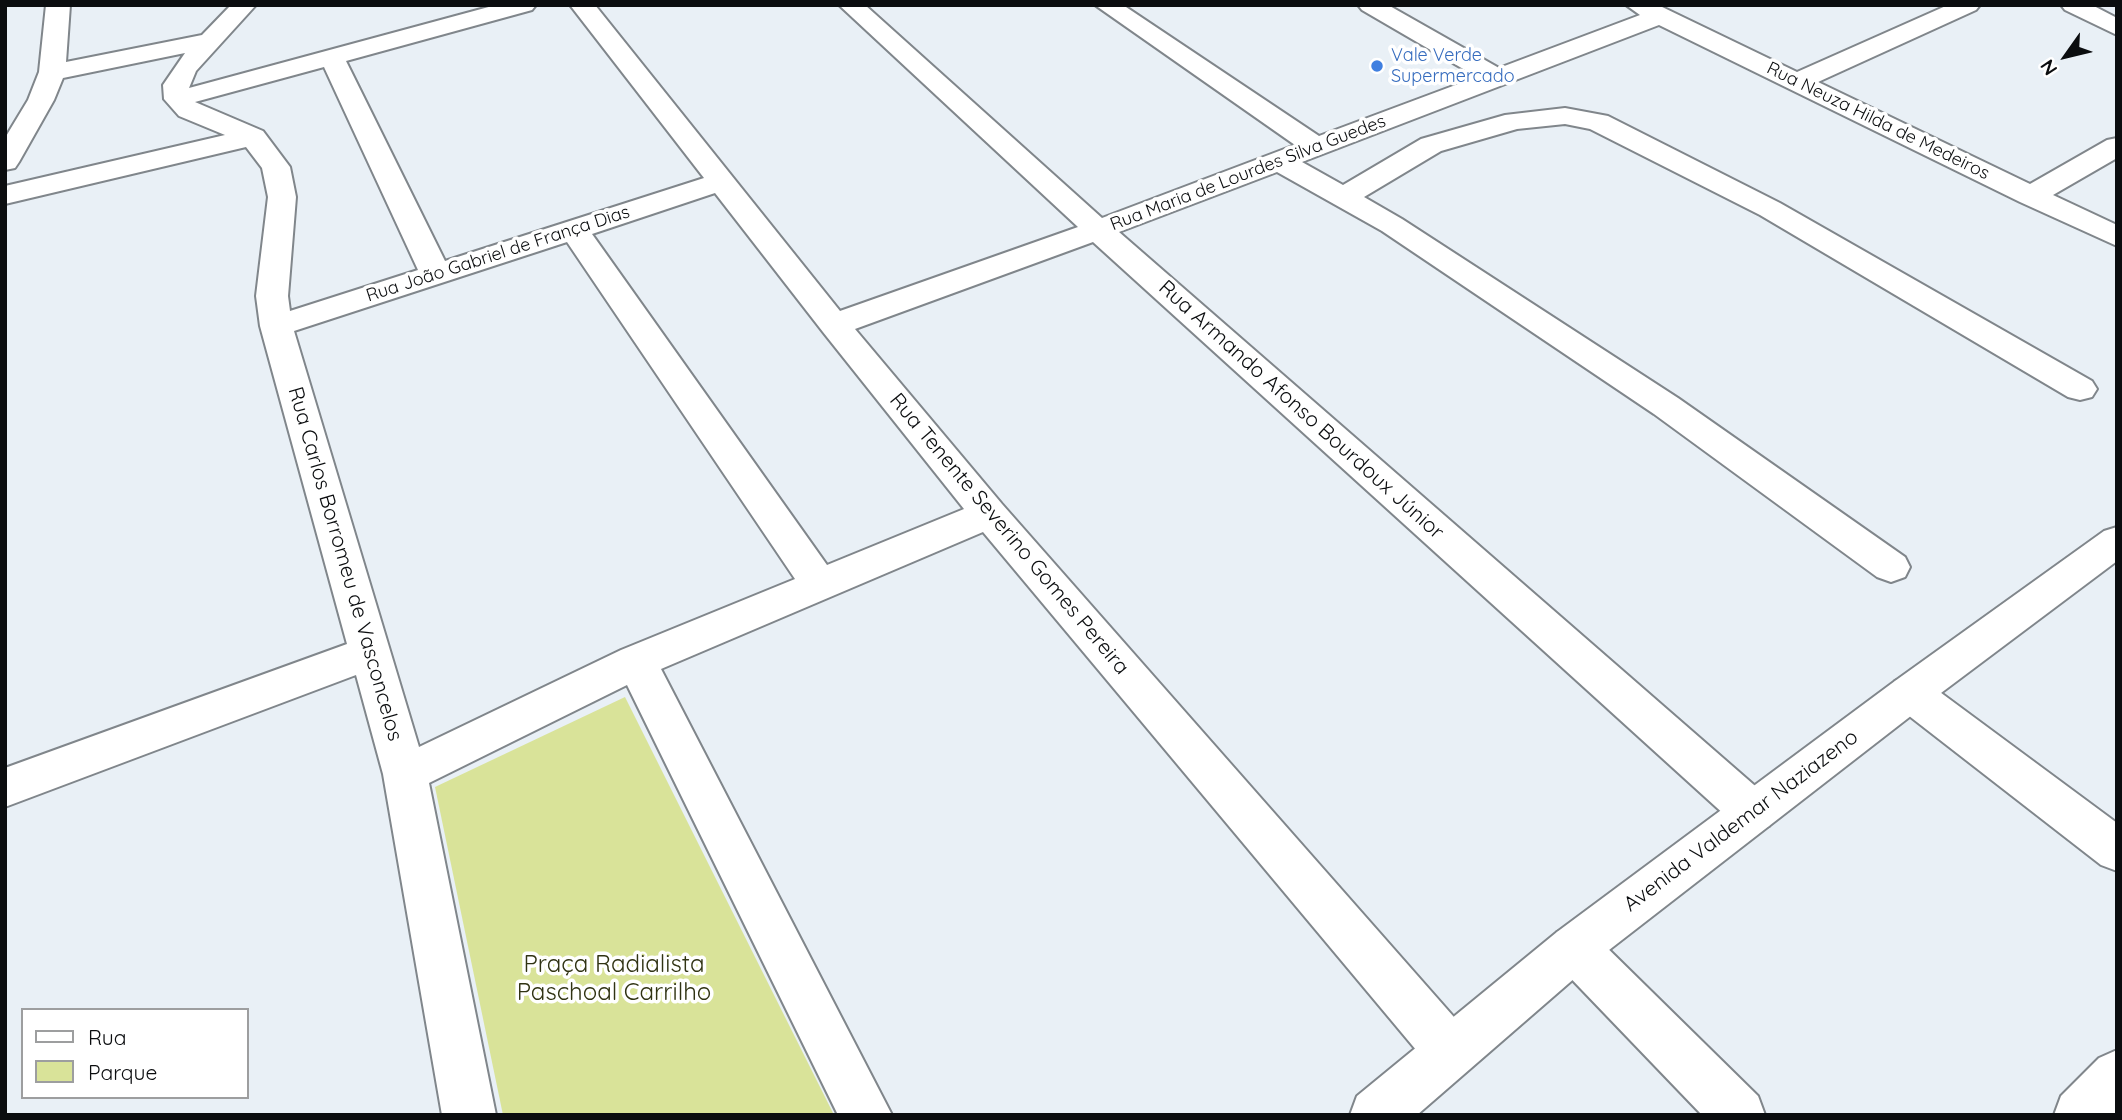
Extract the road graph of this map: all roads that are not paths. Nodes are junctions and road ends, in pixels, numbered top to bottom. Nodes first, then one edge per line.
1 (58, 5) edge
2 (244, 5) edge
3 (524, 5) edge
4 (582, 5) edge
5 (851, 5) edge
6 (1107, 5) edge
7 (1370, 5) edge
8 (1968, 5) edge
9 (2073, 5) edge
10 (1649, 10) edge
11 (2117, 28) edge
12 (332, 58) junction
13 (191, 69) junction
14 (52, 72) junction
15 (1498, 78) junction
16 (1797, 82) junction
17 (41, 100) junction
18 (5, 107) edge
19 (253, 137) junction
20 (2117, 146) edge
21 (1316, 147) junction
22 (1279, 161) junction
23 (5, 162) edge
24 (721, 182) junction
25 (5, 195) edge
26 (2030, 196) junction
27 (1342, 198) junction
28 (574, 230) junction
29 (1098, 230) junction
30 (2117, 237) edge
31 (436, 274) junction
32 (834, 325) junction
33 (276, 326) junction
34 (2080, 389) dead end
35 (989, 514) junction
36 (2117, 541) edge
37 (1891, 567) dead end
38 (820, 585) junction
39 (371, 652) junction
40 (636, 662) junction
41 (1910, 693) junction
42 (405, 774) junction
43 (5, 788) edge
44 (1753, 812) junction
45 (2117, 849) edge
46 (1574, 948) junction
47 (1450, 1051) junction
48 (2117, 1076) edge
49 (469, 1115) edge
50 (866, 1115) edge
51 (1376, 1115) edge
52 (1739, 1115) edge
53 (2080, 1115) edge

1 - 14 street
2 - 13 street
3 - 12 street
4 - 24 street, Rua Tenente Severino Gomes Pereira
5 - 29 street, Rua Armando Afonso Bourdoux Júnior
6 - 21 street
7 - 15 street
8 - 16 street
9 - 11 street
10 - 15 street, Rua Maria de Lourdes Silva Guedes
10 - 16 street, Rua Neuza Hilda de Medeiros
12 - 13 street
12 - 31 street
13 - 14 street
13 - 19 street, Rua Carlos Borromeu de Vasconcelos
14 - 17 street
15 - 21 street, Rua Maria de Lourdes Silva Guedes
16 - 26 street, Rua Neuza Hilda de Medeiros
17 - 18 street
17 - 23 street
19 - 25 street
19 - 33 street, Rua Carlos Borromeu de Vasconcelos
20 - 26 street
21 - 22 street, Rua Maria de Lourdes Silva Guedes
22 - 27 street
22 - 29 street, Rua Maria de Lourdes Silva Guedes
24 - 28 street, Rua João Gabriel de França Dias
24 - 32 street, Rua Tenente Severino Gomes Pereira
26 - 30 street, Rua Neuza Hilda de Medeiros
27 - 34 street
27 - 37 street
28 - 31 street, Rua João Gabriel de França Dias
28 - 38 street
29 - 32 street, Rua Maria de Lourdes Silva Guedes
29 - 44 street, Rua Armando Afonso Bourdoux Júnior
31 - 33 street, Rua João Gabriel de França Dias
32 - 35 street, Rua Tenente Severino Gomes Pereira
33 - 39 street, Rua Carlos Borromeu de Vasconcelos
35 - 38 street
35 - 47 street, Rua Tenente Severino Gomes Pereira
36 - 41 street, Avenida Valdemar Naziazeno
38 - 40 street
39 - 42 street, Rua Carlos Borromeu de Vasconcelos
39 - 43 street
40 - 42 street
40 - 50 street
41 - 44 street, Avenida Valdemar Naziazeno
41 - 45 street
42 - 49 street, Rua Carlos Borromeu de Vasconcelos
44 - 46 street, Avenida Valdemar Naziazeno
46 - 47 street, Avenida Valdemar Naziazeno
46 - 52 street
47 - 51 street, Avenida Valdemar Naziazeno
48 - 53 street

